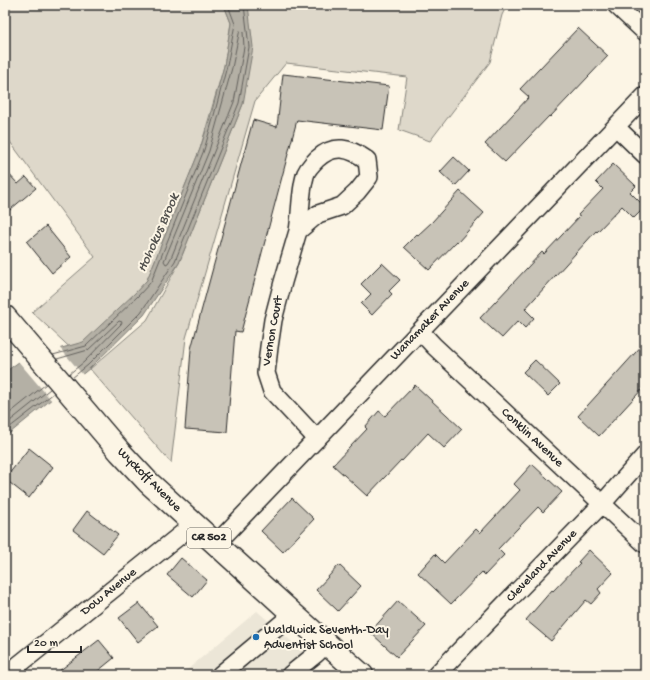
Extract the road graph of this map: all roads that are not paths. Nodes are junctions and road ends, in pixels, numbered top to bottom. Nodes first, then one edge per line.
1 (616, 5) edge
2 (645, 32) edge
3 (645, 96) edge
4 (616, 127) junction
5 (645, 155) edge
6 (298, 231) junction
7 (5, 317) edge
8 (420, 331) junction
9 (317, 438) junction
10 (645, 455) edge
11 (602, 504) junction
12 (194, 524) junction
13 (216, 544) junction
14 (645, 544) edge
15 (293, 614) junction
16 (326, 644) junction
17 (6, 675) edge
18 (220, 675) edge
19 (290, 675) edge
20 (362, 675) edge
21 (436, 675) edge

1 - 2 street
3 - 4 street, Wanamaker Avenue
4 - 5 street
4 - 8 street, Wanamaker Avenue
6 - 6 street, Vernon Court
6 - 9 street, Vernon Court
7 - 12 main road, Wyckoff Avenue / CR 502
8 - 9 street, Wanamaker Avenue
8 - 11 street, Conklin Avenue
9 - 13 street, Wanamaker Avenue
10 - 11 street, Cleveland Avenue
11 - 14 street, Conklin Avenue
11 - 21 street, Cleveland Avenue
12 - 13 main road, Wyckoff Avenue / CR 502
12 - 17 street, Dow Avenue
13 - 15 main road, Wyckoff Avenue / CR 502
15 - 16 main road, Wyckoff Avenue / CR 502
15 - 18 street
16 - 19 street
16 - 20 main road, Wyckoff Avenue / CR 502

